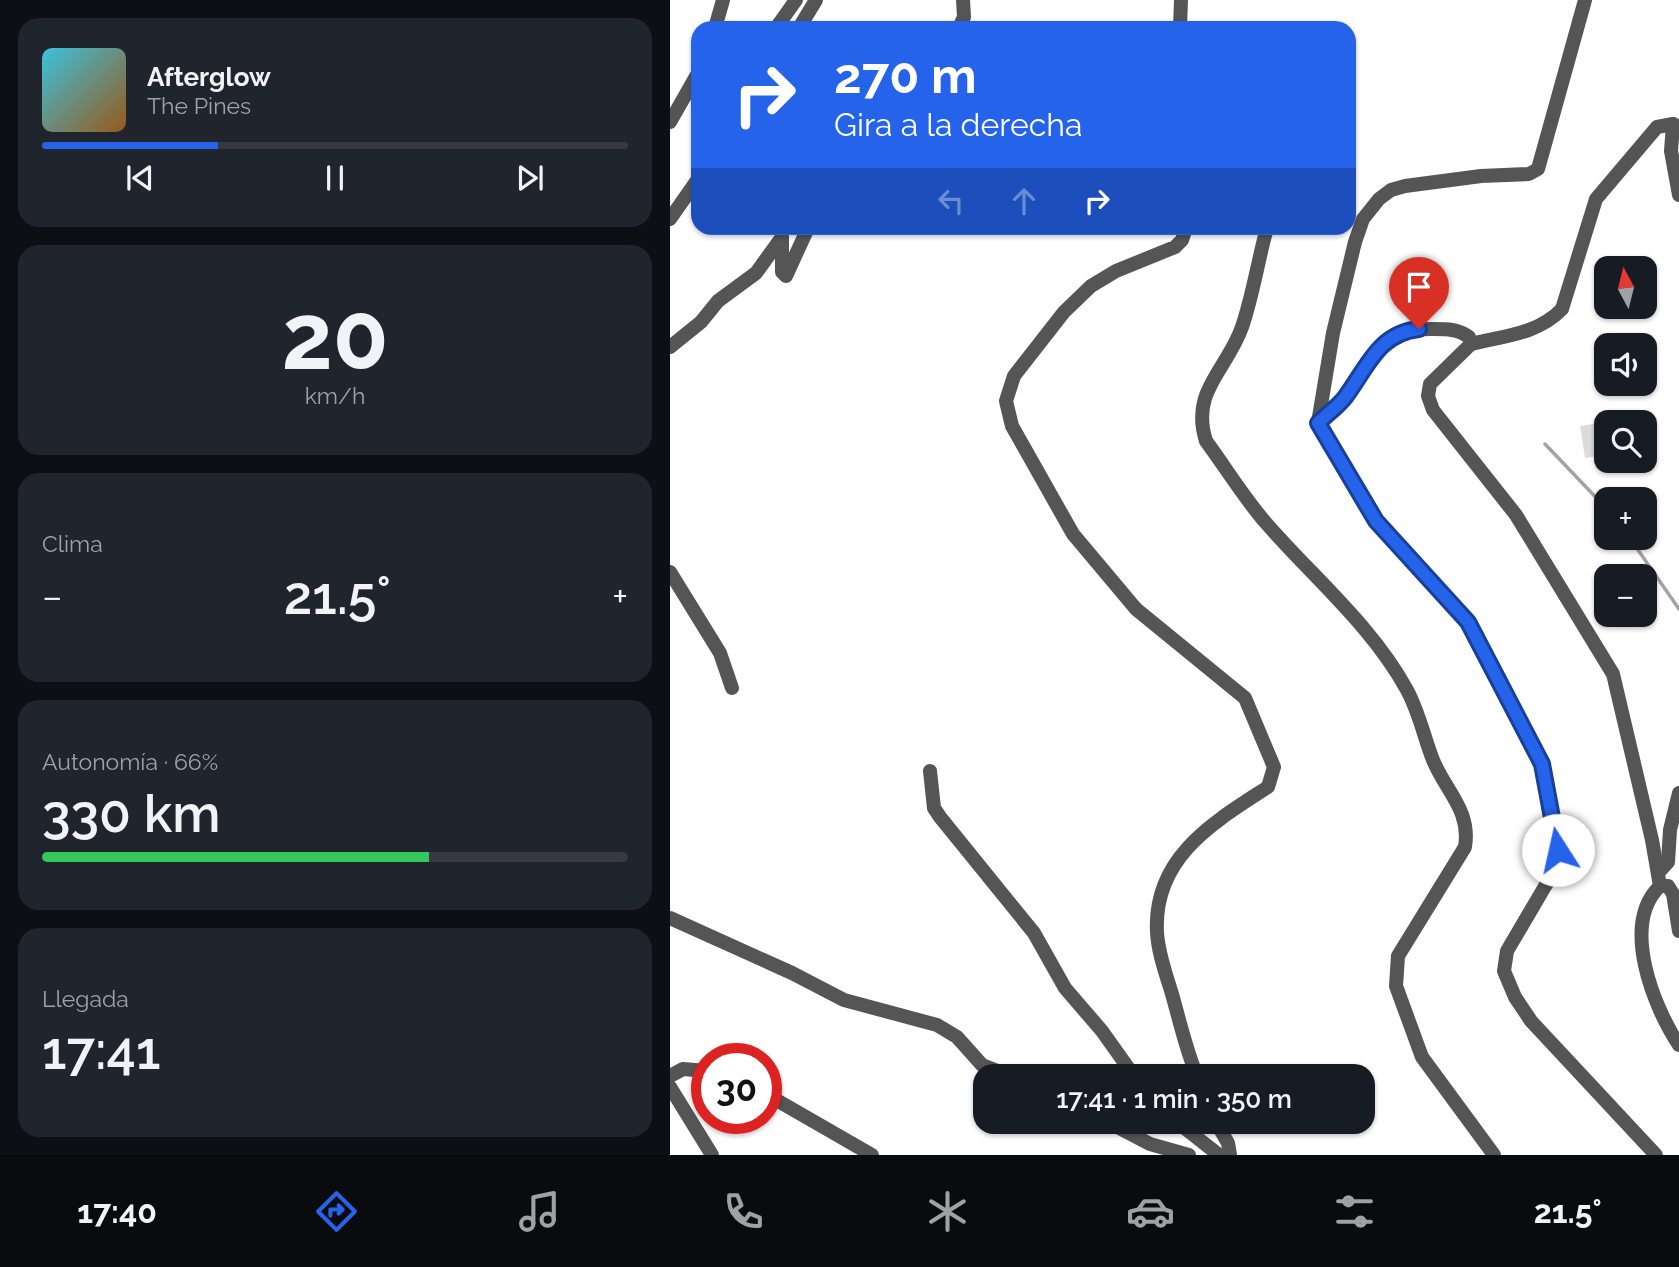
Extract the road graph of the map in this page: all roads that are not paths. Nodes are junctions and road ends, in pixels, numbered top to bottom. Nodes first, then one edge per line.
1 (723, 0) edge
2 (796, 0) edge
3 (816, 0) edge
4 (963, 0) edge
5 (1181, 0) edge
6 (1585, 0) edge
7 (717, 21) edge
8 (781, 21) edge
9 (803, 21) edge
10 (963, 21) edge
11 (1180, 21) edge
12 (691, 85) edge
13 (670, 122) edge
14 (1676, 126) edge
15 (691, 189) edge
16 (1679, 195) edge
17 (670, 219) edge
18 (780, 235) edge
19 (782, 235) edge
20 (805, 235) edge
21 (1184, 235) edge
22 (1265, 235) edge
23 (1471, 344) junction
24 (670, 347) edge
25 (1318, 423) junction
26 (670, 572) edge
27 (732, 688) dead end
28 (930, 771) dead end
29 (1679, 793) edge
30 (1659, 880) junction
31 (670, 918) edge
32 (1679, 931) edge
33 (1679, 1045) edge
34 (981, 1064) edge
35 (1125, 1064) edge
36 (1193, 1064) edge
37 (691, 1070) edge
38 (670, 1076) edge
39 (670, 1087) edge
40 (782, 1103) edge
41 (1131, 1134) edge
42 (1193, 1134) edge
43 (1223, 1134) edge
44 (712, 1155) edge
45 (872, 1155) edge
46 (1189, 1155) edge
47 (1219, 1155) edge
48 (1230, 1155) edge
49 (1494, 1155) edge
50 (1656, 1155) edge

1 - 7 street
2 - 8 street
3 - 9 street
4 - 10 street
5 - 11 street
6 - 25 street
12 - 13 street
14 - 16 street
14 - 23 street
15 - 17 street
18 - 24 street
19 - 20 street
21 - 36 street
22 - 49 street
23 - 25 street
23 - 30 street
25 - 50 street
26 - 27 street
28 - 35 street
29 - 30 street
30 - 32 street
30 - 33 street
31 - 34 street
37 - 38 street
39 - 44 street
40 - 45 street
41 - 46 street
42 - 47 street
43 - 48 street

